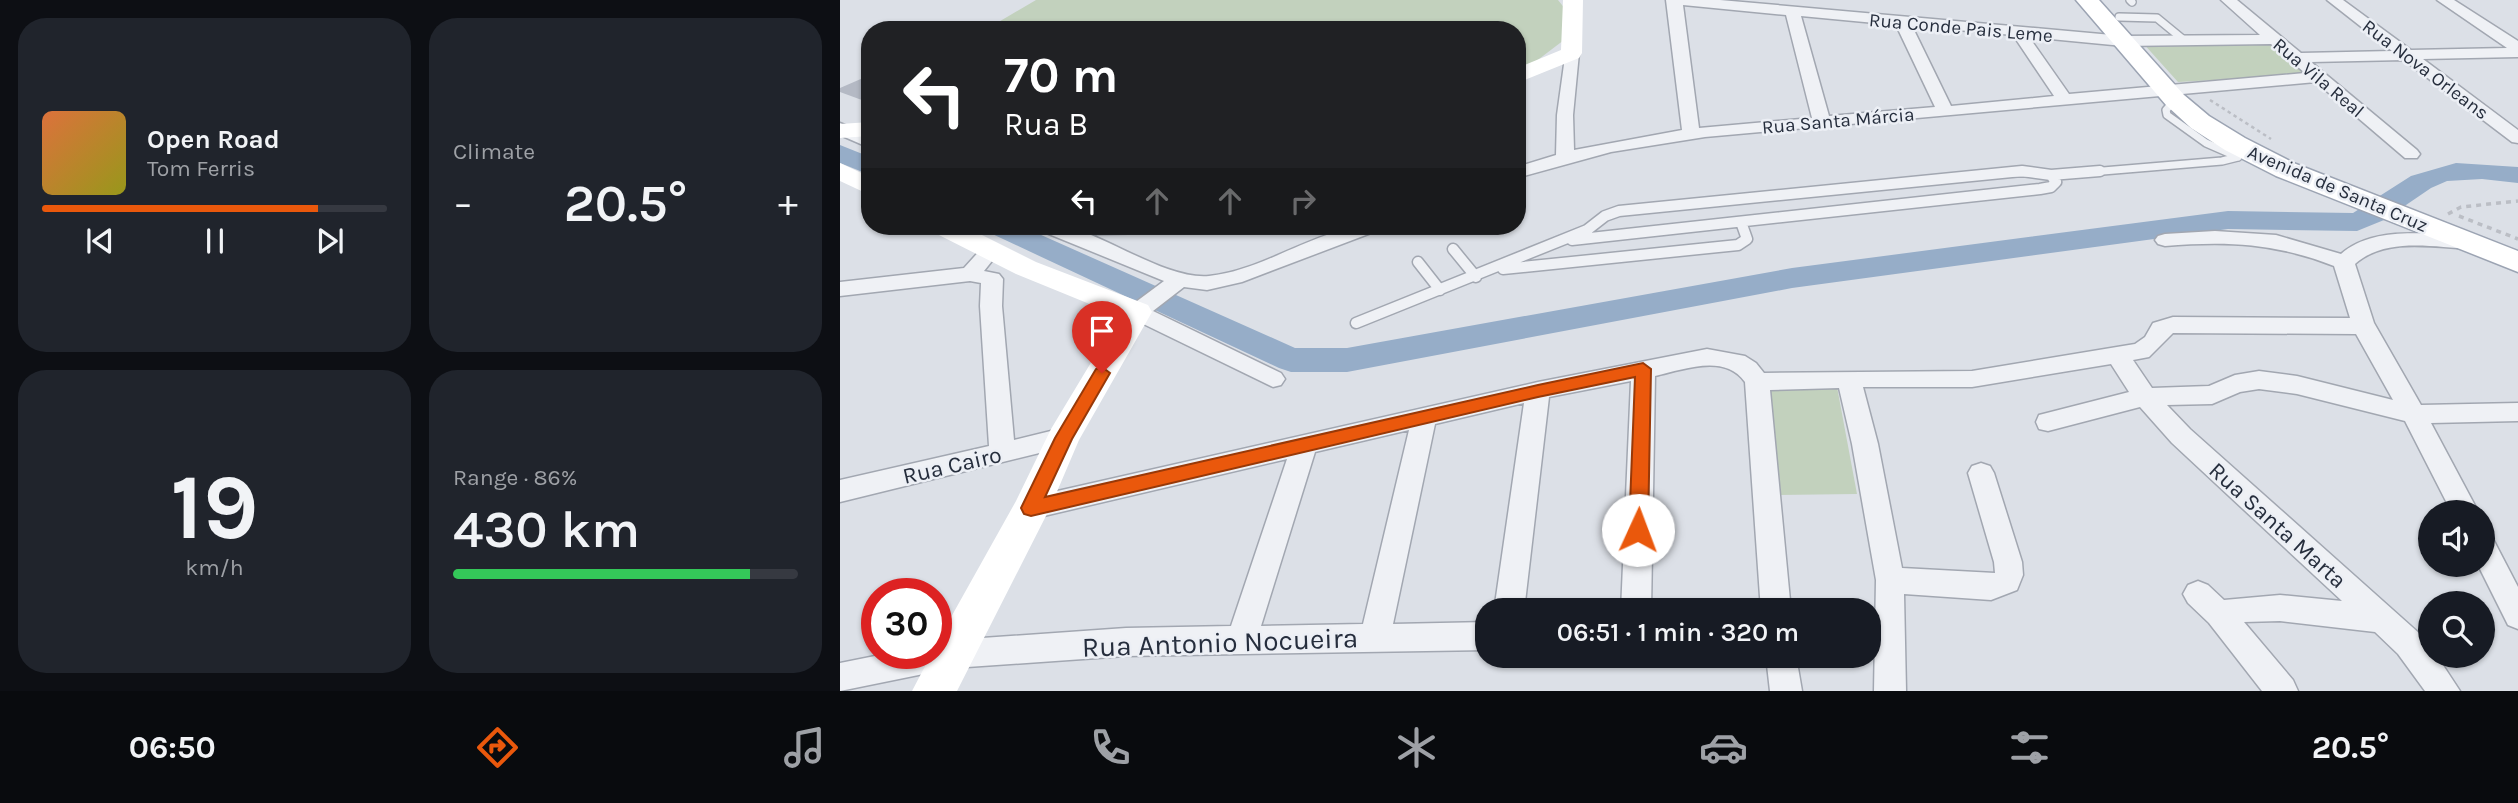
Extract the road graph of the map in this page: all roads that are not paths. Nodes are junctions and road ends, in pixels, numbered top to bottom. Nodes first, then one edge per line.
1 (1573, 0) edge
2 (1674, 0) edge
3 (2087, 0) edge
4 (2103, 0) edge
5 (2228, 0) edge
6 (2334, 0) edge
7 (2444, 0) edge
8 (2127, 6) edge
9 (1792, 11) junction
10 (1903, 23) junction
11 (2018, 32) junction
12 (2272, 39) junction
13 (2132, 41) junction
14 (2185, 41) junction
15 (2518, 50) edge
16 (1571, 53) junction
17 (2406, 54) junction
18 (2295, 58) junction
19 (1526, 71) edge
20 (2319, 78) junction
21 (2176, 90) junction
22 (2064, 99) junction
23 (1945, 111) junction
24 (1822, 122) junction
25 (1690, 132) junction
26 (2518, 138) edge
27 (2259, 153) junction
28 (2410, 154) dead end
29 (1566, 156) junction
30 (1526, 170) edge
31 (840, 171) edge
32 (2051, 175) junction
33 (861, 182) edge
34 (2364, 196) junction
35 (2430, 214) junction
36 (1741, 222) junction
37 (952, 235) edge
38 (1097, 235) edge
39 (1348, 235) edge
40 (2165, 240) dead end
41 (1557, 242) junction
42 (2475, 243) junction
43 (1453, 249) dead end
44 (2518, 249) edge
45 (1418, 262) dead end
46 (2344, 262) junction
47 (2518, 262) edge
48 (984, 268) junction
49 (1493, 270) junction
50 (1476, 277) junction
51 (1174, 284) junction
52 (840, 289) edge
53 (1440, 290) junction
54 (1140, 310) junction
55 (1356, 323) dead end
56 (2362, 326) junction
57 (2116, 354) junction
58 (1643, 369) junction
59 (1273, 379) dead end
60 (1849, 379) junction
61 (1757, 382) junction
62 (1538, 391) junction
63 (2145, 397) junction
64 (2518, 412) edge
65 (2414, 414) junction
66 (1423, 418) junction
67 (2048, 422) dead end
68 (1063, 438) junction
69 (1305, 444) junction
70 (1002, 453) junction
71 (1981, 473) dead end
72 (840, 491) edge
73 (2459, 500) edge
74 (1031, 508) junction
75 (2495, 562) edge
76 (2509, 579) edge
77 (1890, 580) junction
78 (1511, 598) edge
79 (1636, 598) edge
80 (1775, 598) edge
81 (1881, 614) edge
82 (2518, 616) edge
83 (2382, 619) junction
84 (1475, 636) edge
85 (1375, 637) junction
86 (1242, 639) junction
87 (1881, 642) edge
88 (953, 654) junction
89 (1783, 668) edge
90 (840, 678) edge
91 (934, 691) edge
92 (1786, 691) edge
93 (1890, 691) edge
94 (2282, 691) edge
95 (2444, 691) edge

1 - 16 street
2 - 9 street, Rua Conde Pais Leme
2 - 25 street
3 - 13 main road, Avenida de Santa Cruz
4 - 8 main road, Avenida de Santa Cruz
5 - 12 street, Rua Vila Real
6 - 17 street, Rua Nova Orleans
7 - 15 street
8 - 13 main road, Avenida de Santa Cruz
8 - 14 lane
9 - 10 street, Rua Conde Pais Leme
9 - 24 street
10 - 11 street, Rua Conde Pais Leme
10 - 23 street
11 - 13 street, Rua Conde Pais Leme
11 - 22 street
12 - 14 street, Rua Conde Pais Leme
12 - 18 street, Rua Vila Real
13 - 14 street, Rua Conde Pais Leme
13 - 21 main road, Avenida de Santa Cruz
15 - 17 street
16 - 19 street
16 - 29 street
17 - 18 street
17 - 26 street, Rua Nova Orleans
18 - 20 street, Rua Vila Real
20 - 21 street, Rua Santa Márcia
20 - 28 street, Rua Vila Real
21 - 22 street, Rua Santa Márcia
21 - 27 main road, Avenida de Santa Cruz
21 - 34 main road, Avenida de Santa Cruz
22 - 23 street, Rua Santa Márcia
23 - 24 street, Rua Santa Márcia
24 - 25 street, Rua Santa Márcia
25 - 29 street, Rua Santa Márcia
27 - 32 lane
27 - 34 main road, Avenida de Santa Cruz
29 - 30 street, Rua Santa Márcia
31 - 33 street
32 - 36 lane
32 - 41 lane
34 - 35 main road, Avenida de Santa Cruz
35 - 42 main road, Avenida de Santa Cruz
35 - 44 main road, Avenida de Santa Cruz
36 - 41 lane
36 - 49 lane
37 - 48 street
38 - 51 street
39 - 51 street
40 - 46 street
41 - 49 lane
42 - 46 street
42 - 47 main road, Avenida de Santa Cruz
43 - 50 lane
45 - 53 lane
46 - 56 street
48 - 52 street
48 - 54 street
48 - 70 street
49 - 50 lane
50 - 53 lane
51 - 54 street
53 - 55 lane
54 - 59 street
54 - 68 street
56 - 57 street
56 - 65 street
57 - 60 street
57 - 63 street, Rua Santa Marta
58 - 61 street
58 - 62 street
58 - 79 street
60 - 61 street
60 - 77 street
61 - 80 street
62 - 66 street
62 - 78 street
63 - 65 street
63 - 67 street
63 - 83 street, Rua Santa Marta
64 - 65 street
65 - 73 street
66 - 69 street
66 - 85 street
68 - 70 street, Rua Cairo
68 - 74 street
69 - 74 street
69 - 86 street
70 - 72 street, Rua Cairo
71 - 77 street
74 - 88 street
75 - 76 street
76 - 82 street
77 - 81 street
83 - 94 street
83 - 95 street, Rua Santa Marta
84 - 85 street, Rua Antonio Nocueira
85 - 86 street, Rua Antonio Nocueira
86 - 88 street, Rua Antonio Nocueira
87 - 93 street
88 - 90 street
88 - 91 street
89 - 92 street

